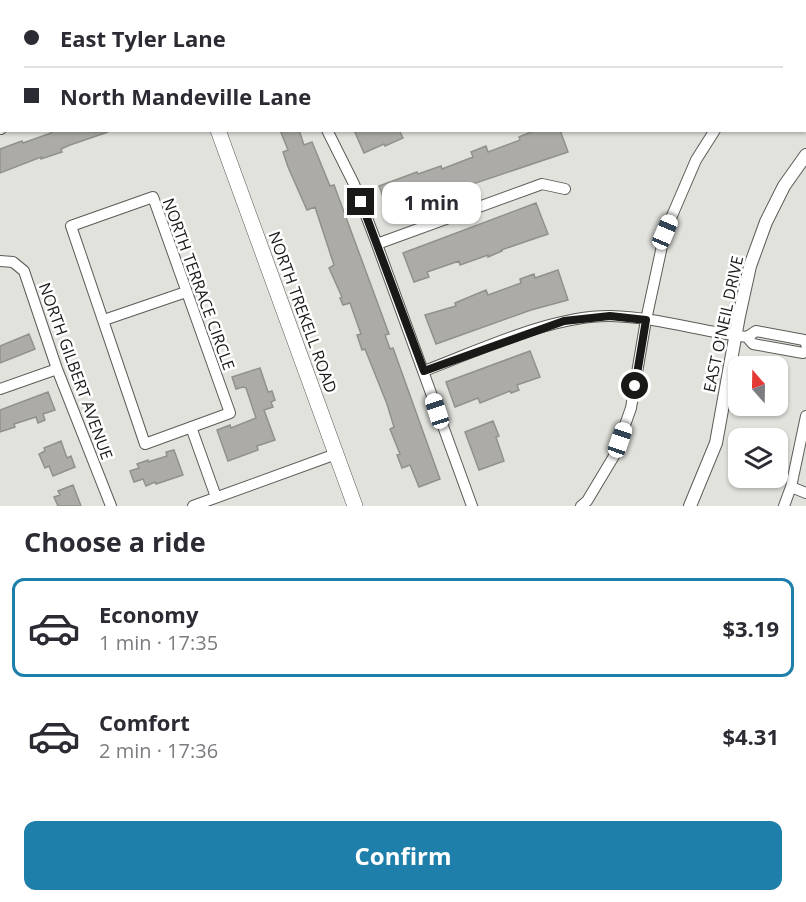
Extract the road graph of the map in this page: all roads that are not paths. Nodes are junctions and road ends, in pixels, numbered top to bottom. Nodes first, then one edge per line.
1 (219, 132) edge
2 (328, 132) edge
3 (715, 132) edge
4 (806, 155) edge
5 (565, 189) dead end
6 (377, 244) junction
7 (0, 261) edge
8 (186, 292) junction
9 (646, 320) junction
10 (104, 321) junction
11 (741, 336) junction
12 (806, 344) edge
13 (806, 350) edge
14 (57, 369) junction
15 (424, 371) junction
16 (0, 389) edge
17 (806, 416) edge
18 (191, 427) junction
19 (336, 454) junction
20 (791, 487) junction
21 (806, 492) edge
22 (216, 498) junction
23 (111, 506) edge
24 (193, 506) edge
25 (355, 506) edge
26 (472, 506) edge
27 (581, 506) edge
28 (690, 506) edge
29 (784, 506) edge

1 - 19 main road, NORTH TREKELL ROAD
2 - 6 street
3 - 9 street
4 - 11 street, EAST O'NEIL DRIVE
5 - 6 street
6 - 15 street
7 - 14 street, NORTH GILBERT AVENUE
8 - 10 street
8 - 10 street, NORTH TERRACE CIRCLE
8 - 18 street, NORTH TERRACE CIRCLE
9 - 11 street
9 - 15 street
9 - 27 street
10 - 18 street, NORTH TERRACE CIRCLE
11 - 12 street
11 - 13 street
11 - 28 street, EAST O'NEIL DRIVE
14 - 16 street
14 - 23 street, NORTH GILBERT AVENUE
15 - 26 street
17 - 20 street
18 - 22 street
19 - 22 street
19 - 25 main road, NORTH TREKELL ROAD
20 - 21 street
20 - 29 street
22 - 24 street

